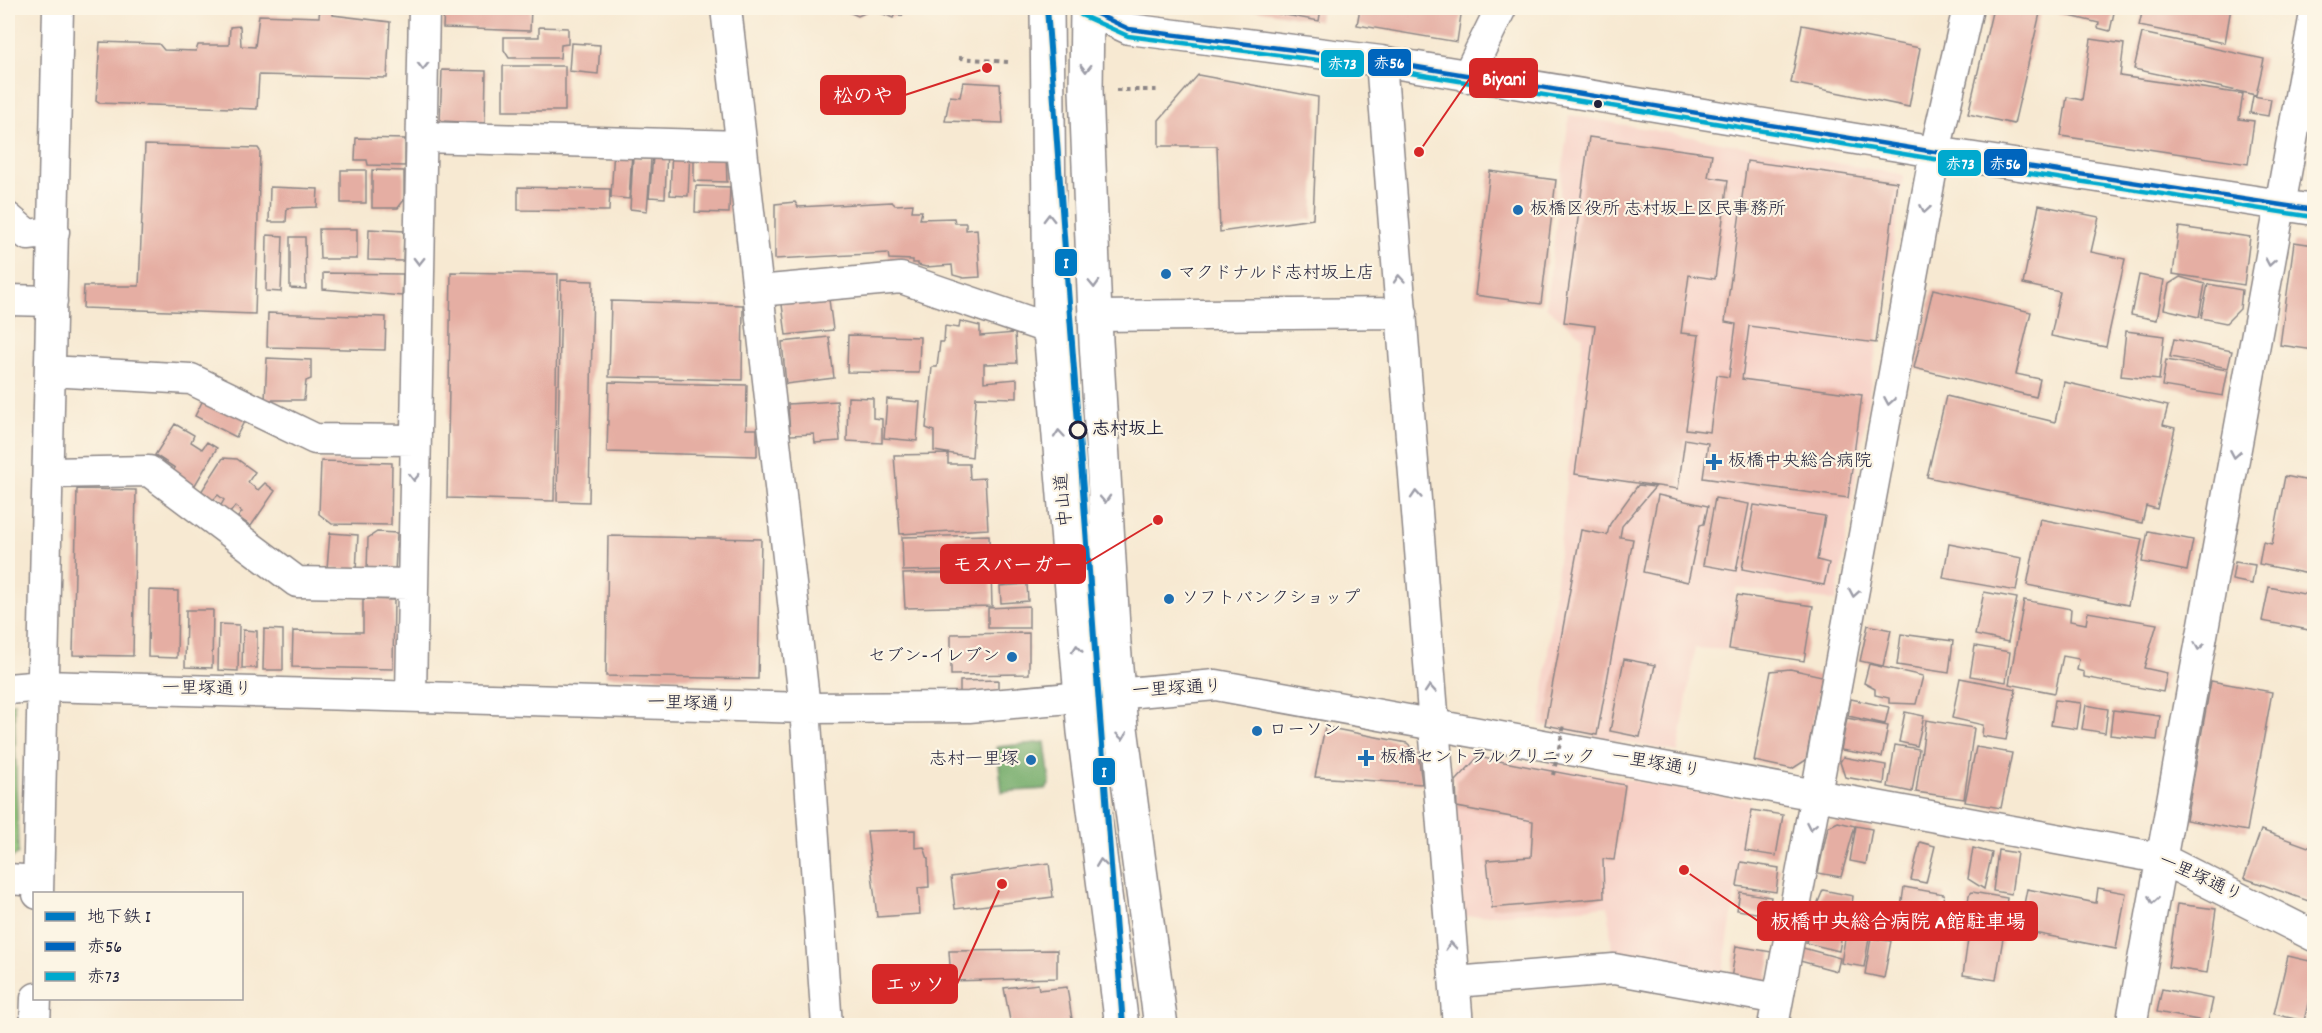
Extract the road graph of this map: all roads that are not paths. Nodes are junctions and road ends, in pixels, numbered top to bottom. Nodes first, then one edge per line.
1 (58, 8) edge
2 (424, 8) edge
3 (726, 8) edge
4 (1047, 8) edge
5 (1086, 8) edge
6 (1501, 8) edge
7 (1968, 8) edge
8 (2314, 19) edge
9 (1381, 61) junction
10 (1467, 77) junction
11 (422, 137) junction
12 (741, 146) junction
13 (1935, 152) junction
14 (2281, 205) junction
15 (2314, 210) edge
16 (8, 218) edge
17 (54, 232) junction
18 (758, 291) junction
19 (8, 300) edge
20 (52, 301) junction
21 (1402, 313) junction
22 (1095, 316) junction
23 (1050, 328) junction
24 (50, 371) junction
25 (415, 440) junction
26 (49, 473) junction
27 (411, 584) junction
28 (43, 686) junction
29 (8, 689) edge
30 (1118, 693) junction
31 (411, 695) junction
32 (1081, 697) junction
33 (805, 708) junction
34 (1433, 723) junction
35 (1817, 795) junction
36 (2160, 858) junction
37 (8, 879) edge
38 (38, 887) edge
39 (2314, 936) edge
40 (1455, 982) junction
41 (36, 1000) edge
42 (1776, 1012) edge
43 (35, 1026) edge
44 (827, 1026) edge
45 (1122, 1026) edge
46 (1161, 1026) edge
47 (1458, 1026) edge
48 (2131, 1026) edge

1 - 17 street
2 -> 11 street
3 - 12 street
23 -> 4 highway, 中山道
5 - 9 street
5 -> 22 highway
6 - 10 street
7 - 13 street
8 - 14 street
9 - 10 street
21 -> 9 street
10 - 13 street
11 - 12 street
11 -> 25 street
12 - 18 street
13 - 14 street
13 -> 35 street
14 - 15 street
14 -> 36 street
16 - 17 street
17 - 20 street
18 - 23 street
18 - 33 street
19 - 20 street
20 - 24 street
21 - 22 street
34 -> 21 street
22 -> 30 highway
32 -> 23 highway, 中山道
24 - 25 street
24 - 26 street
25 -> 27 street
26 - 27 street
26 - 28 street
27 - 31 street
28 - 29 street, 一里塚通り
28 - 31 street, 一里塚通り
28 - 38 street
30 - 32 street, 一里塚通り
30 - 34 street, 一里塚通り
30 -> 46 highway
31 - 33 street, 一里塚通り
32 - 33 street, 一里塚通り
45 -> 32 highway, 中山道
33 - 44 street
34 - 35 street, 一里塚通り
40 -> 34 street
35 - 36 street, 一里塚通り
35 -> 42 street
36 - 39 street, 一里塚通り
36 -> 48 street
37 - 38 street
40 - 42 street
40 - 47 street
41 - 43 street

